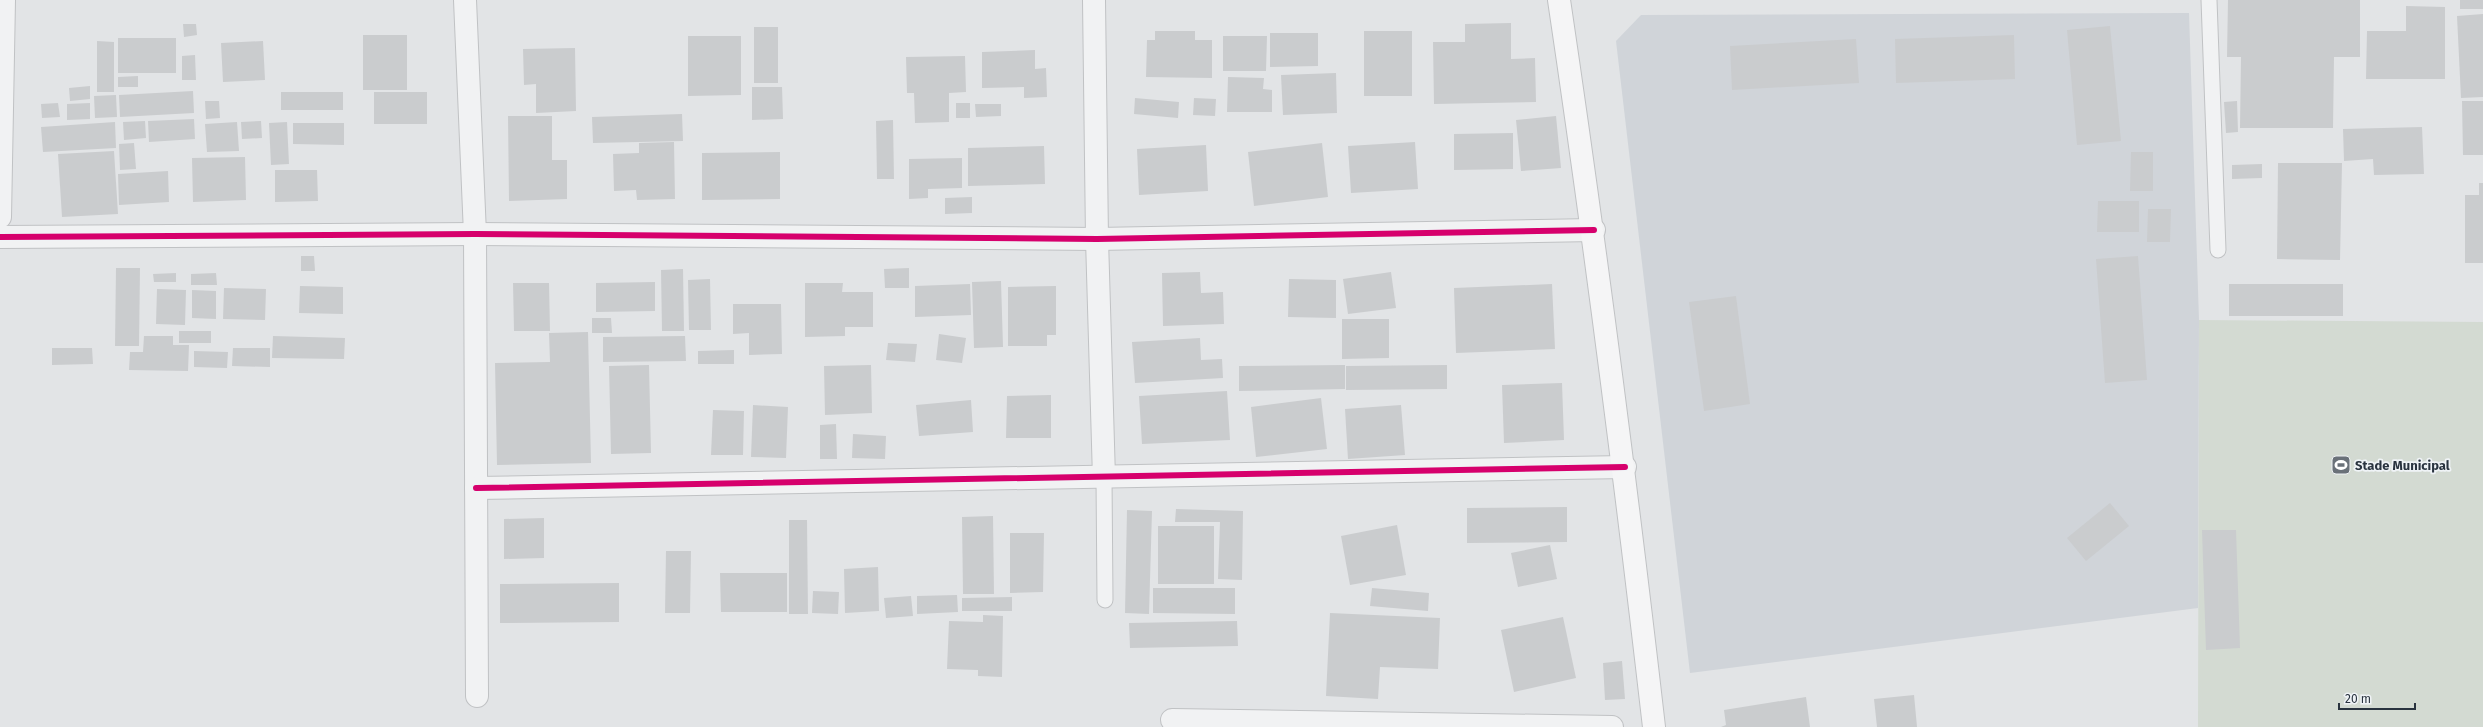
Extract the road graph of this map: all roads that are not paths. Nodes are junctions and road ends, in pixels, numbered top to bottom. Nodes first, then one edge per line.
1 (4, 0) edge
2 (465, 0) edge
3 (1094, 0) edge
4 (1559, 0) edge
5 (2209, 0) edge
6 (0, 217) edge
7 (1594, 230) junction
8 (475, 234) junction
9 (0, 237) edge
10 (1097, 239) junction
11 (2218, 250) dead end
12 (1624, 467) junction
13 (1104, 478) junction
14 (476, 488) junction
15 (1105, 600) dead end
16 (477, 696) dead end
17 (1172, 720) dead end
18 (1612, 727) edge
19 (1654, 727) edge

1 - 6 street
2 - 8 street
3 - 10 street
4 - 7 street
5 - 11 lane
7 - 10 street
7 - 12 street
8 - 9 street
8 - 10 street
8 - 14 street
10 - 13 street
12 - 13 street
12 - 19 street
13 - 14 street
13 - 15 lane
14 - 16 street
17 - 18 street

